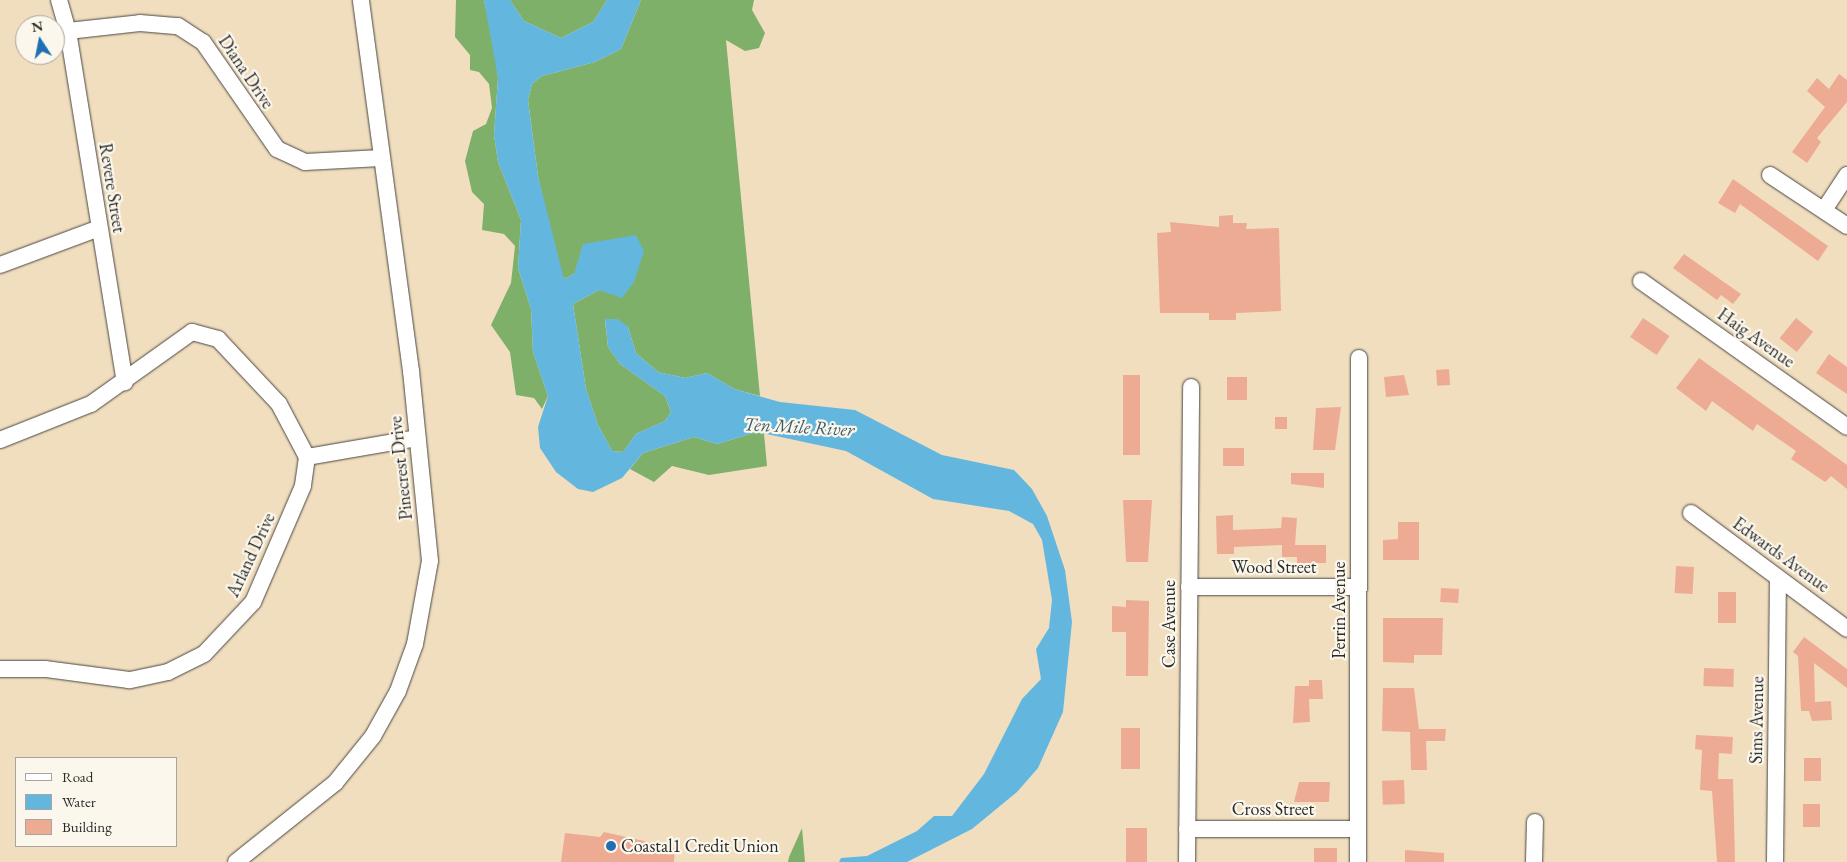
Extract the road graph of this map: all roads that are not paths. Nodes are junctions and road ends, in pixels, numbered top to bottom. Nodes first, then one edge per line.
1 (59, 0) edge
2 (361, 0) edge
3 (68, 31) junction
4 (381, 158) junction
5 (1770, 175) dead end
6 (1847, 175) edge
7 (1824, 210) junction
8 (1847, 226) edge
9 (97, 229) junction
10 (0, 265) edge
11 (1641, 281) dead end
12 (1359, 358) dead end
13 (125, 382) junction
14 (1191, 387) dead end
15 (1847, 427) edge
16 (417, 438) junction
17 (0, 440) edge
18 (307, 457) junction
19 (1691, 513) dead end
20 (1778, 578) junction
21 (1189, 587) junction
22 (1359, 587) junction
23 (1847, 629) edge
24 (0, 669) edge
25 (1535, 822) dead end
26 (1187, 829) junction
27 (1358, 829) junction
28 (236, 862) edge
29 (1187, 862) edge
30 (1358, 862) edge
31 (1534, 862) edge
32 (1775, 862) edge

1 - 3 street, Revere Street
2 - 4 street, Pinecrest Drive
3 - 4 street, Diana Drive
3 - 9 street, Revere Street
4 - 16 street, Pinecrest Drive
5 - 7 street
6 - 7 street
7 - 8 street
9 - 10 street
9 - 13 street, Revere Street
11 - 15 street, Haig Avenue
12 - 22 street, Perrin Avenue
13 - 17 street
13 - 18 street
14 - 21 street, Case Avenue
16 - 18 street
16 - 28 street, Pinecrest Drive
18 - 24 street, Arland Drive
19 - 20 street, Edwards Avenue
20 - 23 street, Edwards Avenue
20 - 32 street, Sims Avenue
21 - 22 street, Wood Street
21 - 26 street, Case Avenue
22 - 27 street, Perrin Avenue
25 - 31 street
26 - 27 street, Cross Street
26 - 29 street, Case Avenue
27 - 30 street, Perrin Avenue

